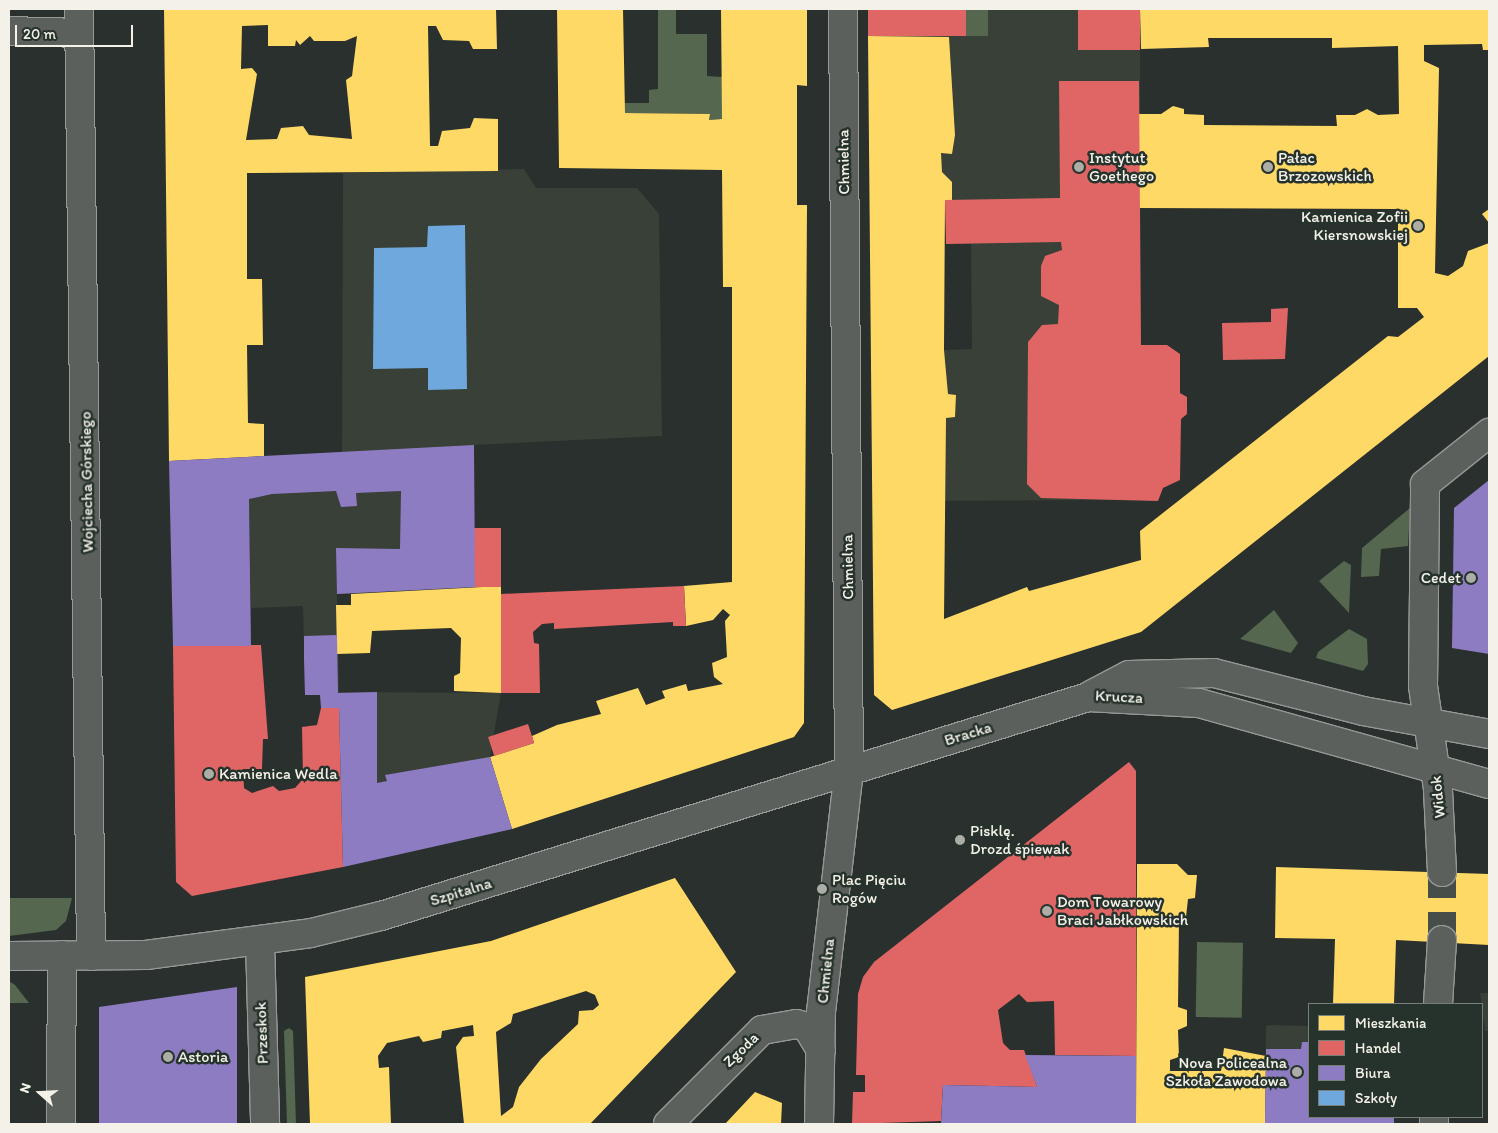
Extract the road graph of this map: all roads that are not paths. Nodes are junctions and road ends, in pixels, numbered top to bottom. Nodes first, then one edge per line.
1 (843, 9) edge
2 (79, 21) edge
3 (9, 31) edge
4 (1489, 433) edge
5 (1088, 697) junction
6 (1427, 723) junction
7 (1489, 734) edge
8 (849, 771) junction
9 (1436, 772) junction
10 (1489, 784) edge
11 (1442, 872) tunnel mouth
12 (1442, 940) tunnel mouth
13 (260, 941) junction
14 (9, 956) edge
15 (62, 956) junction
16 (91, 956) junction
17 (1438, 1003) edge
18 (821, 1050) junction
19 (61, 1124) edge
20 (265, 1124) edge
21 (668, 1124) edge
22 (819, 1124) edge

1 - 8 street, Chmielna
2 - 3 street
2 - 16 street, Wojciecha Górskiego
4 - 6 street, Widok
5 - 6 street, Krucza
5 - 8 street, Bracka
5 - 9 street, Krucza
6 - 7 street, Krucza
6 - 9 street, Widok
8 - 13 street, Szpitalna
8 - 18 street, Chmielna
9 - 10 street, Krucza
9 - 11 street, Widok
12 - 17 street
13 - 16 street, Szpitalna
13 - 20 street, Przeskok
14 - 15 street, Szpitalna
15 - 16 street, Szpitalna
15 - 19 street
18 - 21 street, Zgoda
18 - 22 street, Chmielna

